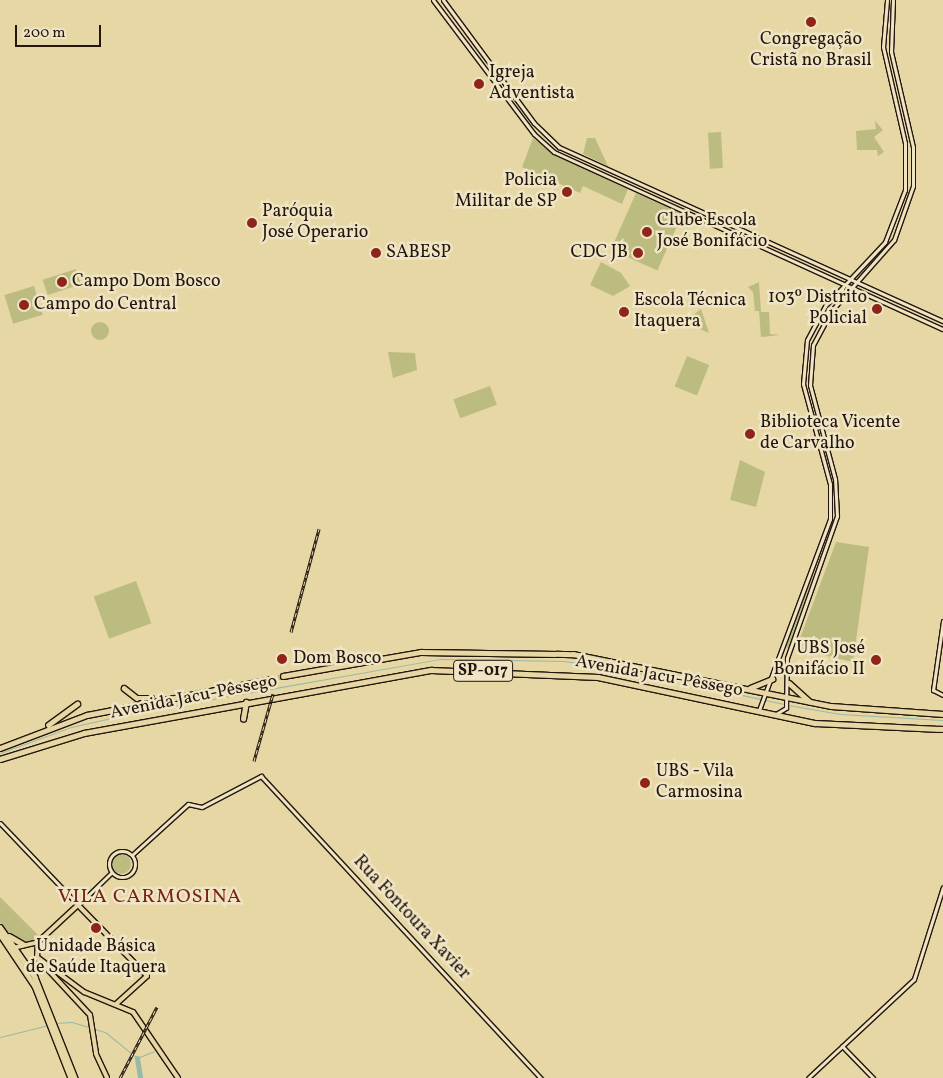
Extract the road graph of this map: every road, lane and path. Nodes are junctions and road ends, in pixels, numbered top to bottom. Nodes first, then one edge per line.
1 (432, 0) edge
2 (443, 0) edge
3 (888, 0) edge
4 (893, 0) edge
5 (883, 26) junction
6 (890, 29) junction
7 (511, 104) junction
8 (520, 104) junction
9 (906, 155) junction
10 (914, 155) junction
11 (632, 181) junction
12 (640, 184) junction
13 (632, 189) junction
14 (637, 191) junction
15 (906, 215) junction
16 (898, 217) junction
17 (768, 242) junction
18 (754, 244) junction
19 (798, 256) junction
20 (792, 261) junction
21 (851, 280) junction
22 (857, 283) junction
23 (845, 285) junction
24 (852, 288) junction
25 (826, 306) junction
26 (832, 310) junction
27 (821, 312) junction
28 (828, 315) junction
29 (942, 320) edge
30 (943, 329) edge
31 (943, 621) edge
32 (283, 676) tunnel mouth
33 (272, 679) tunnel mouth
34 (772, 679) junction
35 (789, 683) junction
36 (124, 688) dead end
37 (744, 688) junction
38 (943, 694) edge
39 (763, 695) junction
40 (159, 699) junction
41 (789, 700) junction
42 (246, 702) junction
43 (812, 703) junction
44 (77, 704) dead end
45 (759, 710) junction
46 (776, 714) junction
47 (943, 714) edge
48 (243, 719) dead end
49 (45, 728) junction
50 (943, 729) edge
51 (0, 748) edge
52 (0, 759) edge
53 (1, 824) edge
54 (132, 855) junction
55 (111, 873) junction
56 (943, 887) edge
57 (78, 905) junction
58 (0, 927) edge
59 (2, 934) edge
60 (38, 942) junction
61 (23, 944) junction
62 (13, 948) junction
63 (37, 957) junction
64 (122, 999) junction
65 (116, 1004) junction
66 (123, 1007) junction
67 (842, 1046) junction
68 (73, 1078) edge
69 (107, 1078) edge
70 (178, 1078) edge
71 (541, 1078) edge
72 (808, 1078) edge
73 (873, 1078) edge

1 - 7 main road
2 - 8 main road
3 - 5 main road
4 - 6 main road
5 - 6 main road
5 - 9 main road
6 - 10 main road
7 - 8 main road
7 - 13 main road
8 - 11 main road
9 - 10 main road
9 - 16 main road
10 - 15 main road
11 - 12 main road
11 - 13 main road
12 - 14 main road
12 - 17 main road
13 - 14 main road
14 - 18 main road
15 - 16 main road
15 - 22 main road
16 - 21 main road
17 - 18 main road
17 - 19 main road
18 - 20 main road
19 - 20 main road
19 - 21 main road
20 - 23 main road
21 - 22 main road
21 - 23 main road
22 - 24 main road
22 - 29 main road
23 - 24 main road
23 - 25 main road
24 - 26 main road
24 - 30 main road
25 - 26 main road
25 - 27 main road
26 - 28 main road
27 - 28 main road
27 - 34 main road
28 - 35 main road
31 - 38 main road
32 - 37 highway, Avenida Jacu-Pêssego / SP-017
33 - 40 highway, Avenida Jacu-Pêssego
34 - 37 highway
34 - 39 main road
35 - 41 main road
35 - 43 highway
36 - 40 highway
37 - 39 highway, Avenida Jacu-Pêssego / SP-017
39 - 41 highway, Avenida Jacu-Pêssego / SP-017
39 - 45 main road
40 - 49 highway, Avenida Jacu-Pêssego
41 - 43 highway, Avenida Jacu-Pêssego / SP-017
41 - 46 main road
42 - 45 highway, Avenida Jacu-Pêssego / SP-017
42 - 48 highway
42 - 52 highway, Avenida Jacu-Pêssego / SP-017
43 - 47 highway, Avenida Jacu-Pêssego / SP-017
44 - 49 highway
45 - 46 highway, Avenida Jacu-Pêssego / SP-017
46 - 50 highway, Avenida Jacu-Pêssego / SP-017
49 - 51 highway, Avenida Jacu-Pêssego
53 - 57 main road
54 - 55 main road
54 - 55 main road
54 - 71 main road, Rua Fontoura Xavier
55 - 57 main road
56 - 67 main road
57 - 60 main road
57 - 64 main road
58 - 59 highway
59 - 61 highway
59 - 62 highway
59 - 62 highway
60 - 61 main road
60 - 63 main road
61 - 62 main road
62 - 68 highway
63 - 65 main road
63 - 69 main road
64 - 65 main road
64 - 66 main road
65 - 66 main road
66 - 70 main road
67 - 72 main road
67 - 73 main road

